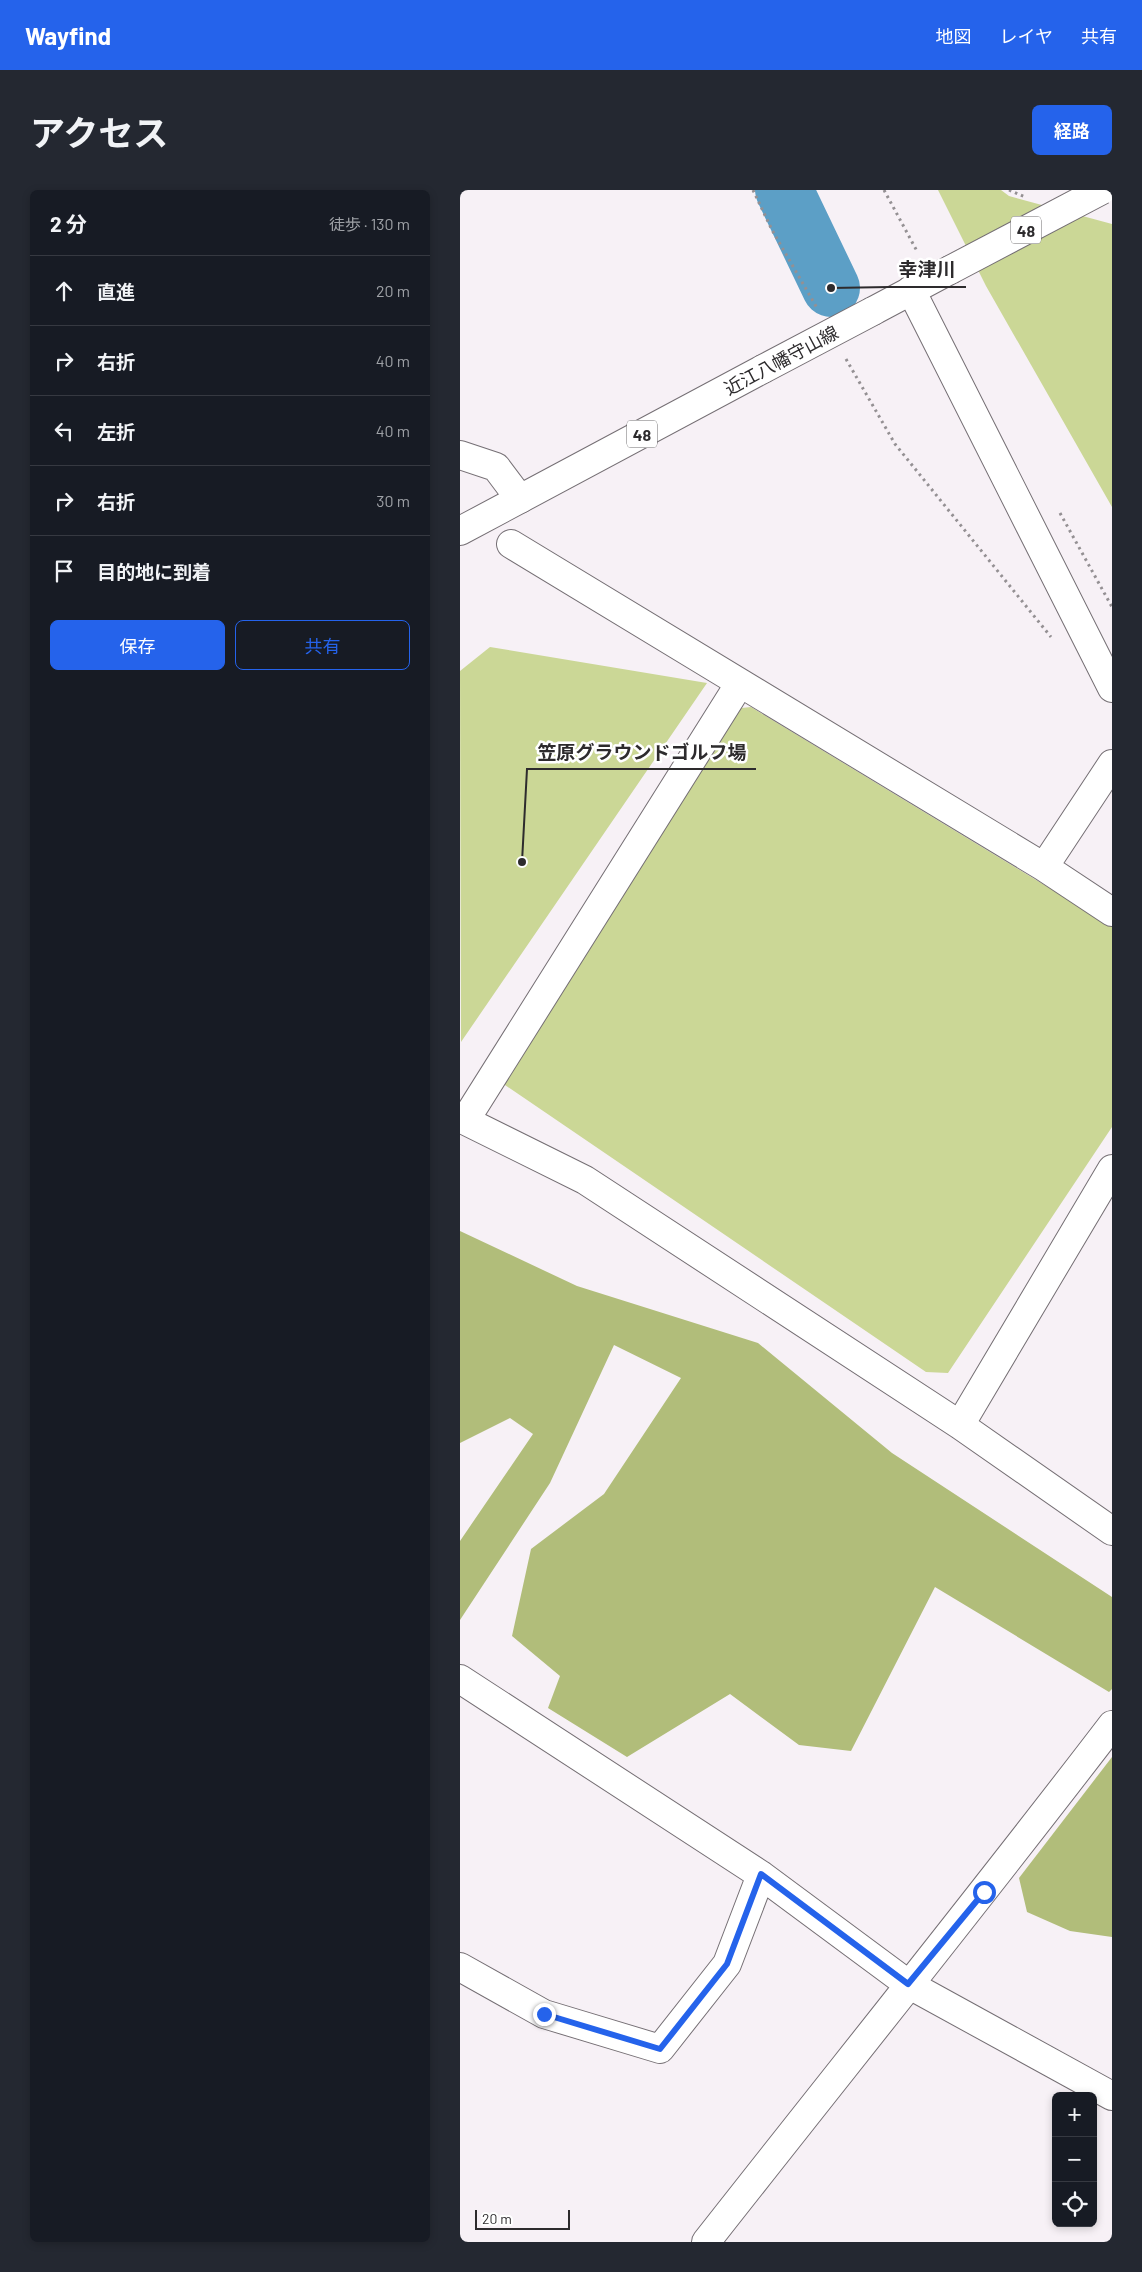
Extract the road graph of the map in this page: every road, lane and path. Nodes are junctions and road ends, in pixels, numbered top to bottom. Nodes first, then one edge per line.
1 (753, 190) edge
2 (884, 190) edge
3 (1102, 190) edge
4 (930, 280) junction
5 (821, 316) dead end
6 (841, 350) dead end
7 (460, 455) edge
8 (520, 499) junction
9 (460, 532) edge
10 (511, 544) dead end
11 (1057, 645) dead end
12 (740, 683) junction
13 (1112, 688) edge
14 (1112, 764) edge
15 (1044, 867) junction
16 (1112, 912) edge
17 (463, 1118) edge
18 (1112, 1169) edge
19 (960, 1426) junction
20 (1112, 1531) edge
21 (460, 1679) edge
22 (1112, 1725) edge
23 (761, 1874) junction
24 (460, 1967) edge
25 (908, 1984) junction
26 (1112, 2096) edge
27 (706, 2242) edge

1 - 5 path
2 - 4 path
3 - 4 street, 近江八幡守山線 / 48, bridge
4 - 8 street, 近江八幡守山線 / 48, bridge
4 - 13 street
6 - 11 path
7 - 8 street
8 - 9 street, 近江八幡守山線 / 48
10 - 12 street
12 - 15 street
12 - 17 street
14 - 15 street
15 - 16 street
17 - 19 street
18 - 19 street
19 - 20 street
21 - 23 street
22 - 25 street
23 - 24 street
23 - 25 street
25 - 26 street
25 - 27 street

